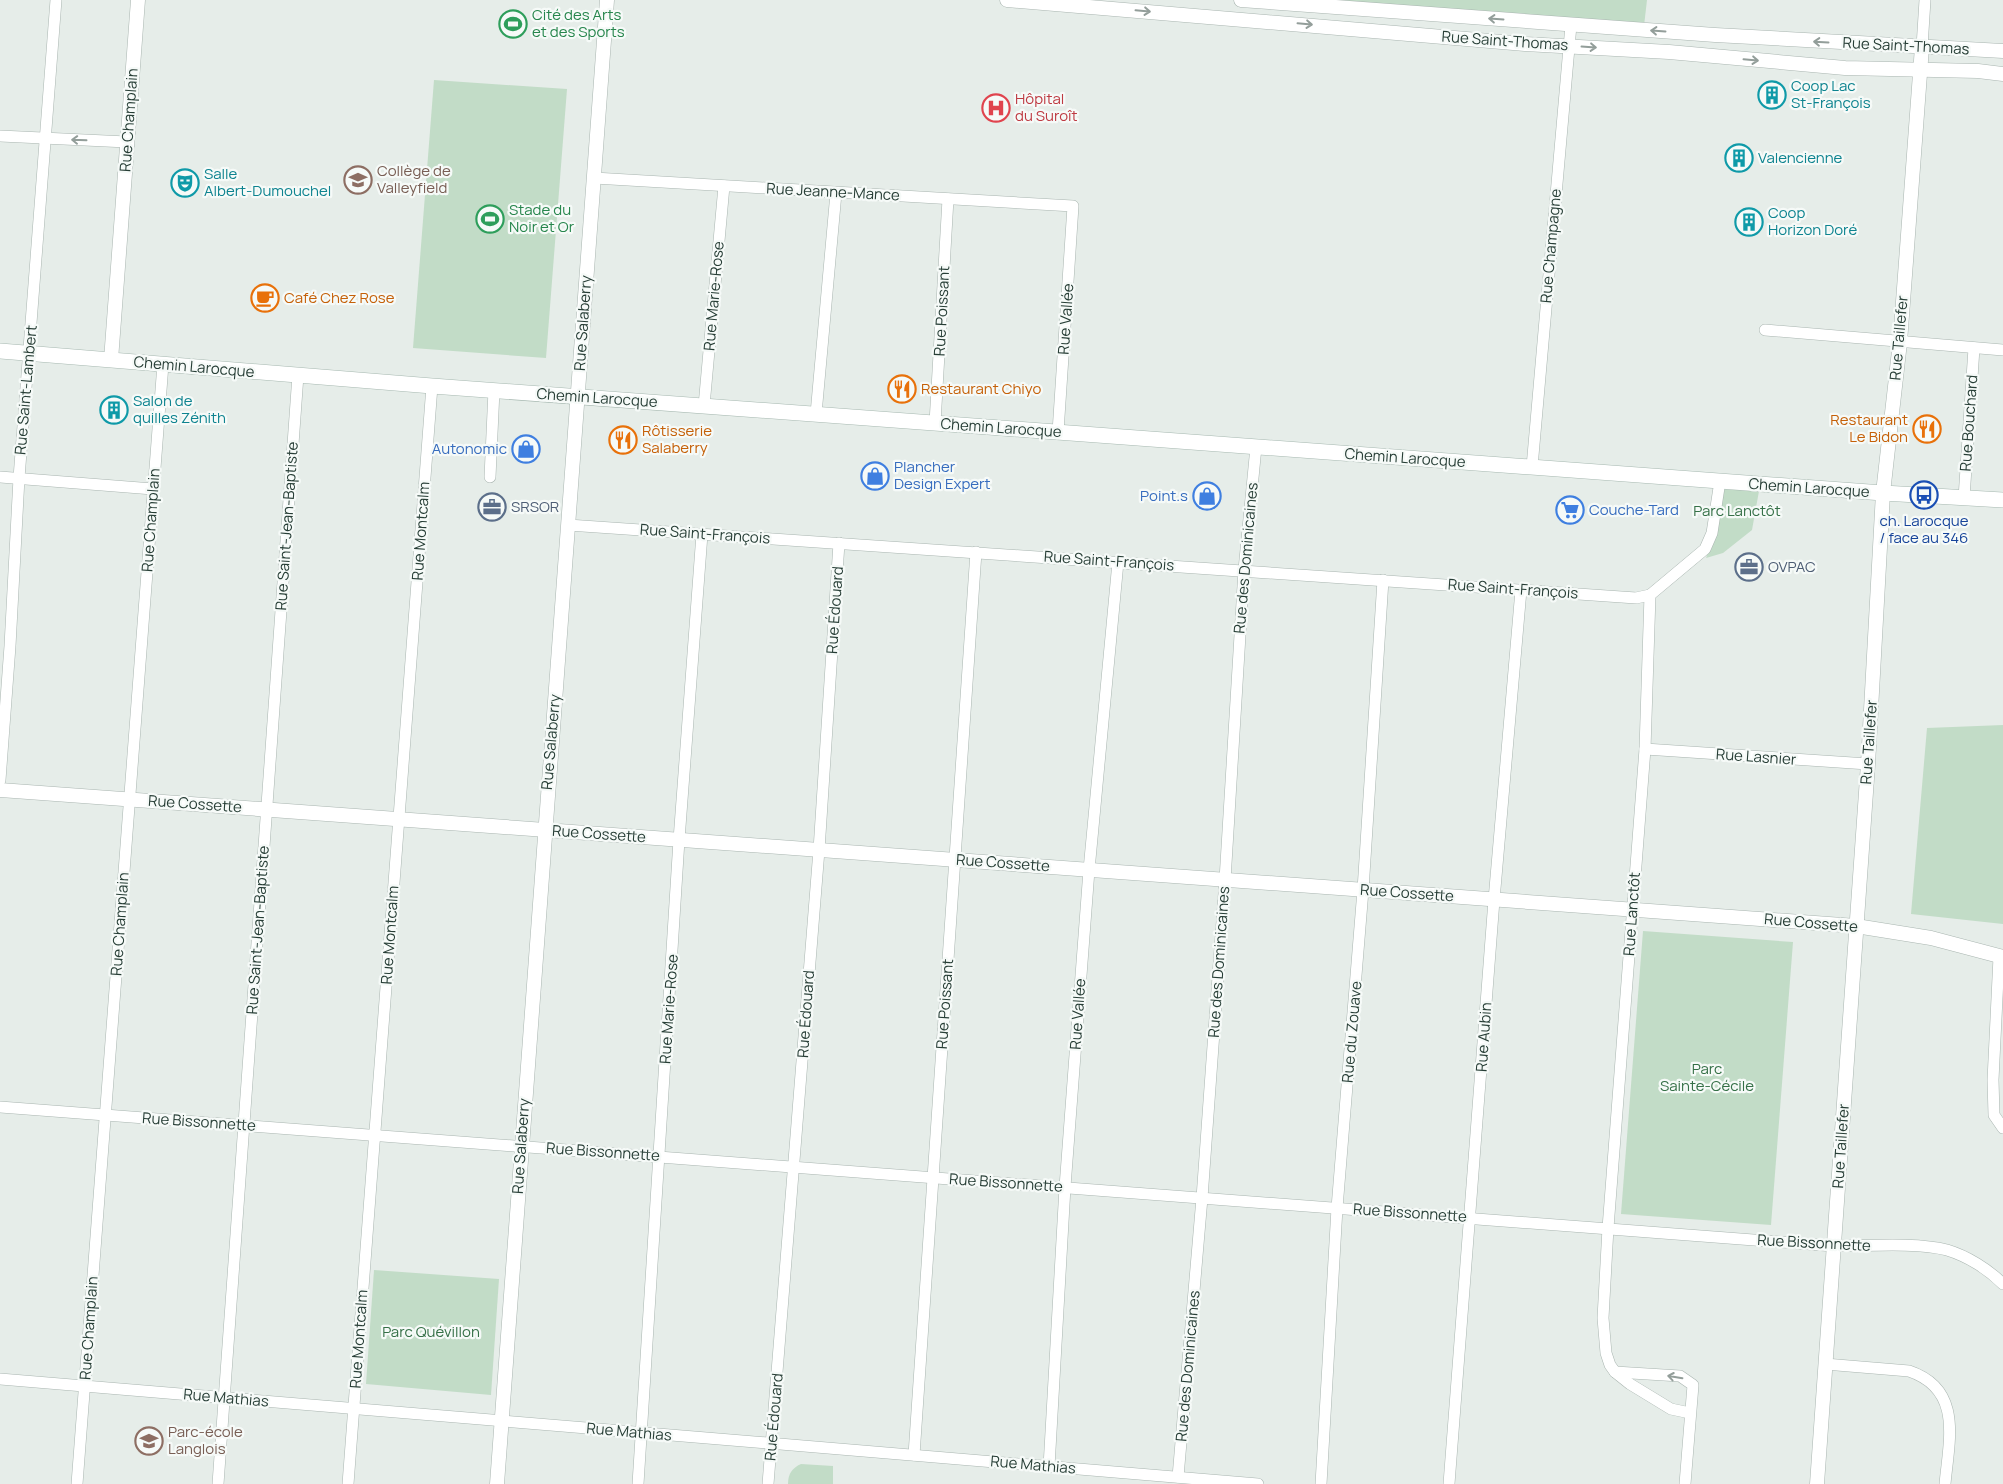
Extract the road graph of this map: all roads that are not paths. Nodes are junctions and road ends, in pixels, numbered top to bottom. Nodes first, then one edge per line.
1 (56, 0) edge
2 (138, 0) edge
3 (607, 0) edge
4 (1007, 0) edge
5 (1241, 0) edge
6 (1925, 0) edge
7 (1266, 2) junction
8 (1263, 21) junction
9 (1571, 24) junction
10 (1568, 46) junction
11 (1922, 47) junction
12 (2003, 52) edge
13 (1921, 70) junction
14 (2003, 74) edge
15 (0, 136) edge
16 (44, 138) junction
17 (127, 142) junction
18 (594, 178) junction
19 (724, 186) junction
20 (836, 192) junction
21 (948, 199) junction
22 (1073, 206) joint
23 (1765, 330) dead end
24 (1900, 342) junction
25 (1974, 348) junction
26 (2003, 350) edge
27 (0, 351) edge
28 (29, 354) junction
29 (111, 360) junction
30 (163, 364) junction
31 (298, 375) junction
32 (432, 386) junction
33 (494, 390) junction
34 (577, 396) junction
35 (704, 406) junction
36 (816, 414) junction
37 (935, 423) junction
38 (1058, 432) junction
39 (1256, 447) junction
40 (1532, 467) junction
41 (0, 477) edge
42 (490, 477) dead end
43 (18, 478) junction
44 (1720, 481) junction
45 (153, 489) junction
46 (1883, 493) junction
47 (1964, 498) junction
48 (2003, 500) edge
49 (568, 524) junction
50 (702, 534) junction
51 (840, 543) junction
52 (976, 552) junction
53 (1118, 562) junction
54 (1244, 570) junction
55 (1383, 580) junction
56 (1521, 590) junction
57 (1650, 595) junction
58 (5, 645) edge
59 (1645, 749) junction
60 (1868, 764) junction
61 (0, 780) edge
62 (0, 790) edge
63 (129, 799) junction
64 (267, 809) junction
65 (399, 819) junction
66 (544, 830) junction
67 (679, 840) junction
68 (819, 850) junction
69 (956, 860) junction
70 (1089, 870) junction
71 (1226, 880) junction
72 (1363, 890) junction
73 (1494, 900) junction
74 (1632, 910) junction
75 (1856, 926) junction
76 (2001, 957) edge
77 (0, 1107) edge
78 (105, 1115) junction
79 (244, 1125) junction
80 (2003, 1128) edge
81 (375, 1135) junction
82 (521, 1146) junction
83 (659, 1156) junction
84 (795, 1167) junction
85 (932, 1177) junction
86 (1065, 1187) junction
87 (1202, 1198) junction
88 (1337, 1208) junction
89 (1470, 1218) junction
90 (1608, 1228) junction
91 (1834, 1246) junction
92 (2003, 1284) edge
93 (1825, 1364) junction
94 (1615, 1372) junction
95 (0, 1379) edge
96 (84, 1386) junction
97 (224, 1398) junction
98 (354, 1409) junction
99 (1690, 1413) junction
100 (502, 1421) junction
101 (642, 1433) junction
102 (772, 1443) junction
103 (914, 1455) junction
104 (1049, 1467) junction
105 (1178, 1477) junction
106 (77, 1484) edge
107 (218, 1484) edge
108 (348, 1484) edge
109 (497, 1484) edge
110 (638, 1484) edge
111 (768, 1484) edge
112 (1258, 1484) edge
113 (1321, 1484) edge
114 (1449, 1484) edge
115 (1685, 1484) edge
116 (1817, 1484) edge
117 (1945, 1484) edge

1 - 16 street, Rue Saint-Lambert
2 - 17 street, Rue Champlain
3 - 18 street, Rue Salaberry
4 -> 8 street, Rue Saint-Thomas
5 - 7 street, Rue Saint-Thomas
6 - 11 street, Rue Taillefer
7 - 8 street
9 -> 7 street, Rue Saint-Thomas
8 -> 10 street, Rue Saint-Thomas
9 - 10 street, Rue Champagne
11 -> 9 street, Rue Saint-Thomas
10 -> 13 street, Rue Saint-Thomas
10 - 40 street, Rue Champagne
11 - 12 street, Rue Saint-Thomas
11 - 13 street, Rue Taillefer
13 - 14 street, Rue Saint-Thomas
13 - 24 street, Rue Taillefer
15 - 16 street
17 -> 16 street
16 - 28 street, Rue Saint-Lambert
17 - 29 street, Rue Champlain
18 - 19 street, Rue Jeanne-Mance
18 - 34 street, Rue Salaberry
19 - 20 street, Rue Jeanne-Mance
19 - 35 street, Rue Marie-Rose
20 - 21 street, Rue Jeanne-Mance
20 - 36 street
21 - 22 street, Rue Jeanne-Mance
21 - 37 street, Rue Poissant
22 - 38 street, Rue Vallée
23 - 24 street
24 - 25 street
24 - 46 street, Rue Taillefer
25 - 26 street
25 - 47 street, Rue Bouchard
27 - 28 main road, Chemin Larocque
28 - 29 main road, Chemin Larocque
28 - 43 street, Rue Saint-Lambert
29 - 30 main road, Chemin Larocque
30 - 31 main road, Chemin Larocque
30 - 45 street, Rue Champlain
31 - 32 main road, Chemin Larocque
31 - 64 street, Rue Saint-Jean-Baptiste
32 - 33 main road, Chemin Larocque
32 - 65 street, Rue Montcalm
33 - 34 main road, Chemin Larocque
33 - 42 street
34 - 35 main road, Chemin Larocque
34 - 49 street, Rue Salaberry
35 - 36 main road, Chemin Larocque
36 - 37 main road, Chemin Larocque
37 - 38 main road, Chemin Larocque
38 - 39 main road, Chemin Larocque
39 - 40 main road, Chemin Larocque
39 - 54 street, Rue des Dominicaines
40 - 44 main road, Chemin Larocque
41 - 43 street
43 - 45 street
43 - 58 street, Rue Saint-Lambert
44 - 46 main road, Chemin Larocque
44 - 57 street
45 - 63 street, Rue Champlain
46 - 47 main road, Chemin Larocque
46 - 60 street, Rue Taillefer
47 - 48 main road, Chemin Larocque
49 - 50 street, Rue Saint-François
49 - 66 street, Rue Salaberry
50 - 51 street, Rue Saint-François
50 - 67 street, Rue Marie-Rose
51 - 52 street, Rue Saint-François
51 - 68 street, Rue Édouard
52 - 53 street, Rue Saint-François
52 - 69 street, Rue Poissant
53 - 54 street, Rue Saint-François
53 - 70 street, Rue Vallée
54 - 55 street, Rue Saint-François
54 - 71 street, Rue des Dominicaines
55 - 56 street, Rue Saint-François
55 - 72 street, Rue du Zouave
56 - 57 street, Rue Saint-François
56 - 73 street, Rue Aubin
57 - 59 street, Rue Lanctôt
58 - 61 street, Rue Saint-Lambert
59 - 60 street, Rue Lasnier
59 - 74 street, Rue Lanctôt
60 - 75 street, Rue Taillefer
62 - 63 street, Rue Cossette
63 - 64 street, Rue Cossette
63 - 78 street, Rue Champlain
64 - 65 street, Rue Cossette
64 - 79 street, Rue Saint-Jean-Baptiste
65 - 66 street, Rue Cossette
65 - 81 street, Rue Montcalm
66 - 67 street, Rue Cossette
66 - 82 street, Rue Salaberry
67 - 68 street, Rue Cossette
67 - 83 street, Rue Marie-Rose
68 - 69 street, Rue Cossette
68 - 84 street, Rue Édouard
69 - 70 street, Rue Cossette
69 - 85 street, Rue Poissant
70 - 71 street, Rue Cossette
70 - 86 street, Rue Vallée
71 - 72 street, Rue Cossette
71 - 87 street, Rue des Dominicaines
72 - 73 street, Rue Cossette
72 - 88 street, Rue du Zouave
73 - 74 street, Rue Cossette
73 - 89 street, Rue Aubin
74 - 75 street, Rue Cossette
74 - 90 street, Rue Lanctôt
75 - 76 street, Rue Cossette
75 - 91 street, Rue Taillefer
76 - 80 street
77 - 78 street, Rue Bissonnette
78 - 79 street, Rue Bissonnette
78 - 96 street, Rue Champlain
79 - 81 street, Rue Bissonnette
79 - 97 street, Rue Saint-Jean-Baptiste
81 - 82 street, Rue Bissonnette
81 - 98 street, Rue Montcalm
82 - 83 street, Rue Bissonnette
82 - 100 street, Rue Salaberry
83 - 84 street, Rue Bissonnette
83 - 101 street, Rue Marie-Rose
84 - 85 street, Rue Bissonnette
84 - 102 street, Rue Édouard
85 - 86 street, Rue Bissonnette
85 - 103 street, Rue Poissant
86 - 87 street, Rue Bissonnette
86 - 104 street, Rue Vallée
87 - 88 street, Rue Bissonnette
87 - 105 street, Rue des Dominicaines
88 - 89 street, Rue Bissonnette
88 - 113 street, Rue du Zouave
89 - 90 street, Rue Bissonnette
89 - 114 street, Rue Aubin
90 - 91 street, Rue Bissonnette
90 - 94 street, Rue Lanctôt
91 - 92 street, Rue Bissonnette
91 - 93 street, Rue Taillefer
93 - 116 street, Rue Taillefer
93 - 117 street
94 - 99 street
99 -> 94 street
95 - 96 street, Rue Mathias
96 - 97 street, Rue Mathias
96 - 106 street, Rue Champlain
97 - 98 street, Rue Mathias
97 - 107 street, Rue Saint-Jean-Baptiste
98 - 100 street, Rue Mathias
98 - 108 street, Rue Montcalm
99 - 115 street
100 - 101 street, Rue Mathias
100 - 109 street, Rue Salaberry
101 - 102 street, Rue Mathias
101 - 110 street, Rue Marie-Rose
102 - 103 street, Rue Mathias
102 - 111 street, Rue Édouard
103 - 104 street, Rue Mathias
104 - 105 street, Rue Mathias
105 - 112 street, Rue Mathias

